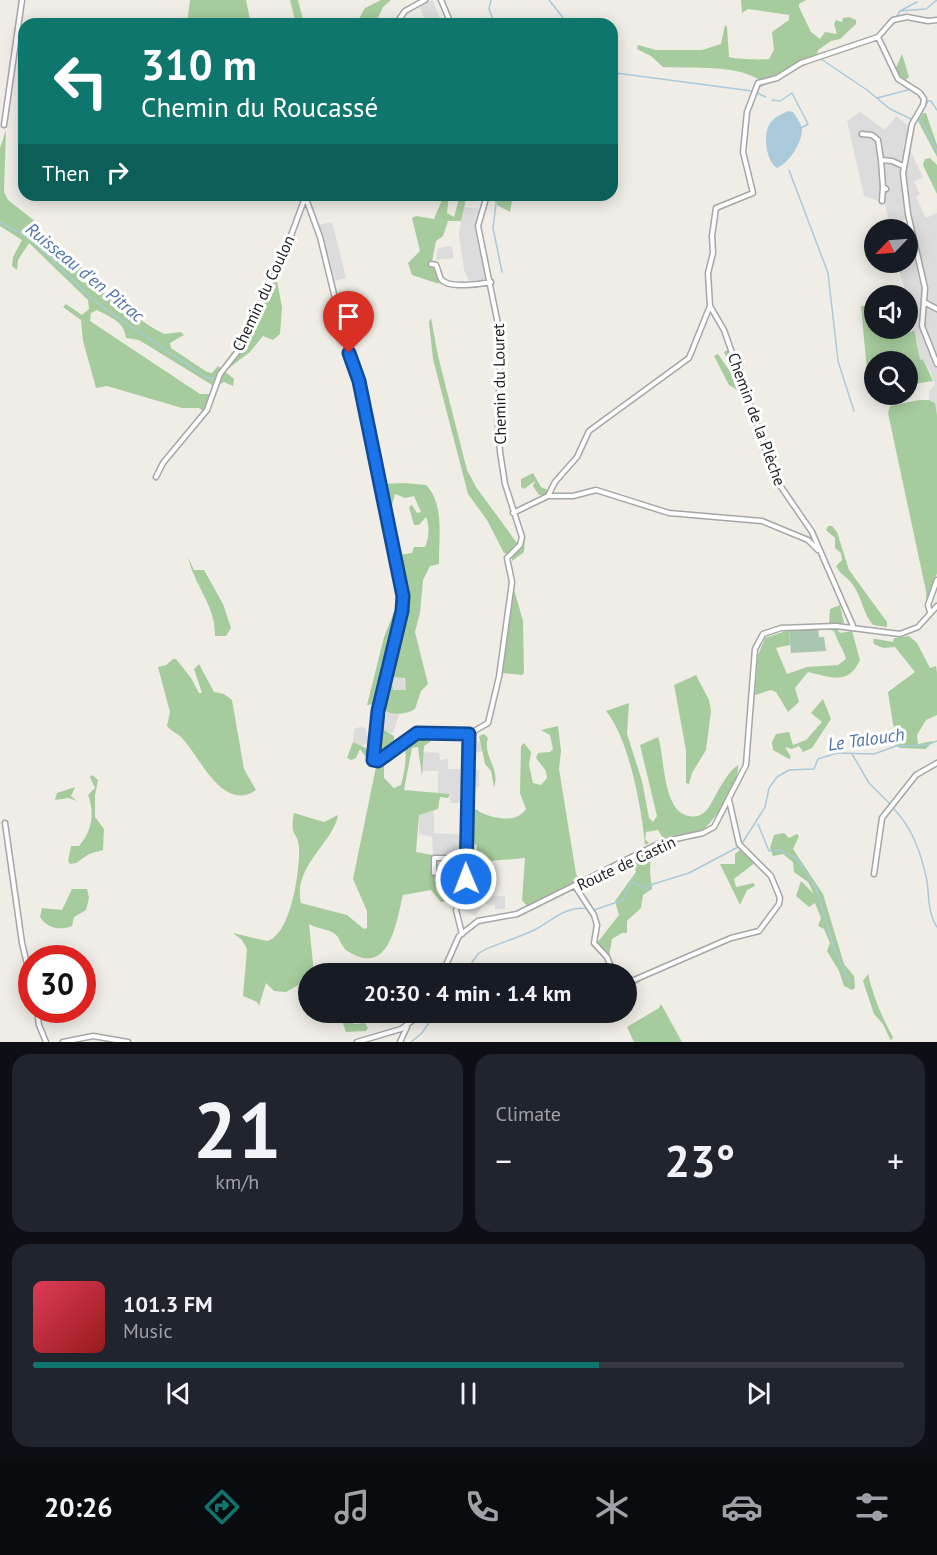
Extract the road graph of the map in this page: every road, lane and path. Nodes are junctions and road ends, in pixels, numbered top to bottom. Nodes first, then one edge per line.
1 (22, 0) edge
2 (414, 0) edge
3 (425, 0) edge
4 (441, 0) edge
5 (416, 6) junction
6 (19, 18) edge
7 (400, 18) edge
8 (448, 18) edge
9 (937, 20) edge
10 (18, 28) edge
11 (878, 37) junction
12 (4, 125) dead end
13 (862, 134) dead end
14 (881, 160) junction
15 (903, 166) junction
16 (304, 201) edge
17 (308, 201) edge
18 (485, 201) edge
19 (882, 201) dead end
20 (431, 264) dead end
21 (491, 282) junction
22 (924, 302) junction
23 (710, 306) junction
24 (937, 309) edge
25 (937, 364) edge
26 (156, 477) dead end
27 (548, 496) junction
28 (513, 513) junction
29 (821, 556) junction
30 (937, 580) edge
31 (937, 606) edge
32 (930, 612) junction
33 (854, 627) junction
34 (469, 734) junction
35 (937, 763) edge
36 (729, 799) junction
37 (5, 823) dead end
38 (465, 858) junction
39 (434, 873) dead end
40 (874, 874) dead end
41 (575, 886) junction
42 (462, 934) junction
43 (22, 945) edge
44 (448, 963) edge
45 (609, 963) edge
46 (637, 979) edge
47 (39, 1023) edge
48 (411, 1023) edge
49 (407, 1026) junction
50 (397, 1030) junction
51 (46, 1042) edge
52 (63, 1042) edge
53 (128, 1042) edge
54 (357, 1042) edge

1 - 6 street
2 - 5 street
3 - 5 street
4 - 8 street
5 - 7 street
9 - 11 street
10 - 12 street
11 - 15 street
11 - 23 street
13 - 14 street
14 - 15 street
14 - 19 street
15 - 22 street
16 - 26 street, Chemin du Coulon
17 - 34 street
18 - 21 street, Chemin du Louret
20 - 21 street
21 - 28 street, Chemin du Louret
22 - 24 street
22 - 25 street
23 - 27 street
23 - 29 street, Chemin de la Plèche
27 - 28 street
27 - 29 street
28 - 34 street, Chemin du Louret
29 - 33 street, Chemin de la Plèche
30 - 32 street
31 - 32 street, Route de Castin
32 - 33 street, Route de Castin
33 - 36 street, Route de Castin
34 - 38 street
35 - 40 street
36 - 41 street, Route de Castin
36 - 46 street
37 - 43 street
38 - 39 street
38 - 42 street
41 - 42 street, Route de Castin
41 - 45 street
42 - 44 street
47 - 51 street
48 - 49 street
49 - 50 street
49 - 50 street
50 - 54 street
52 - 53 street

